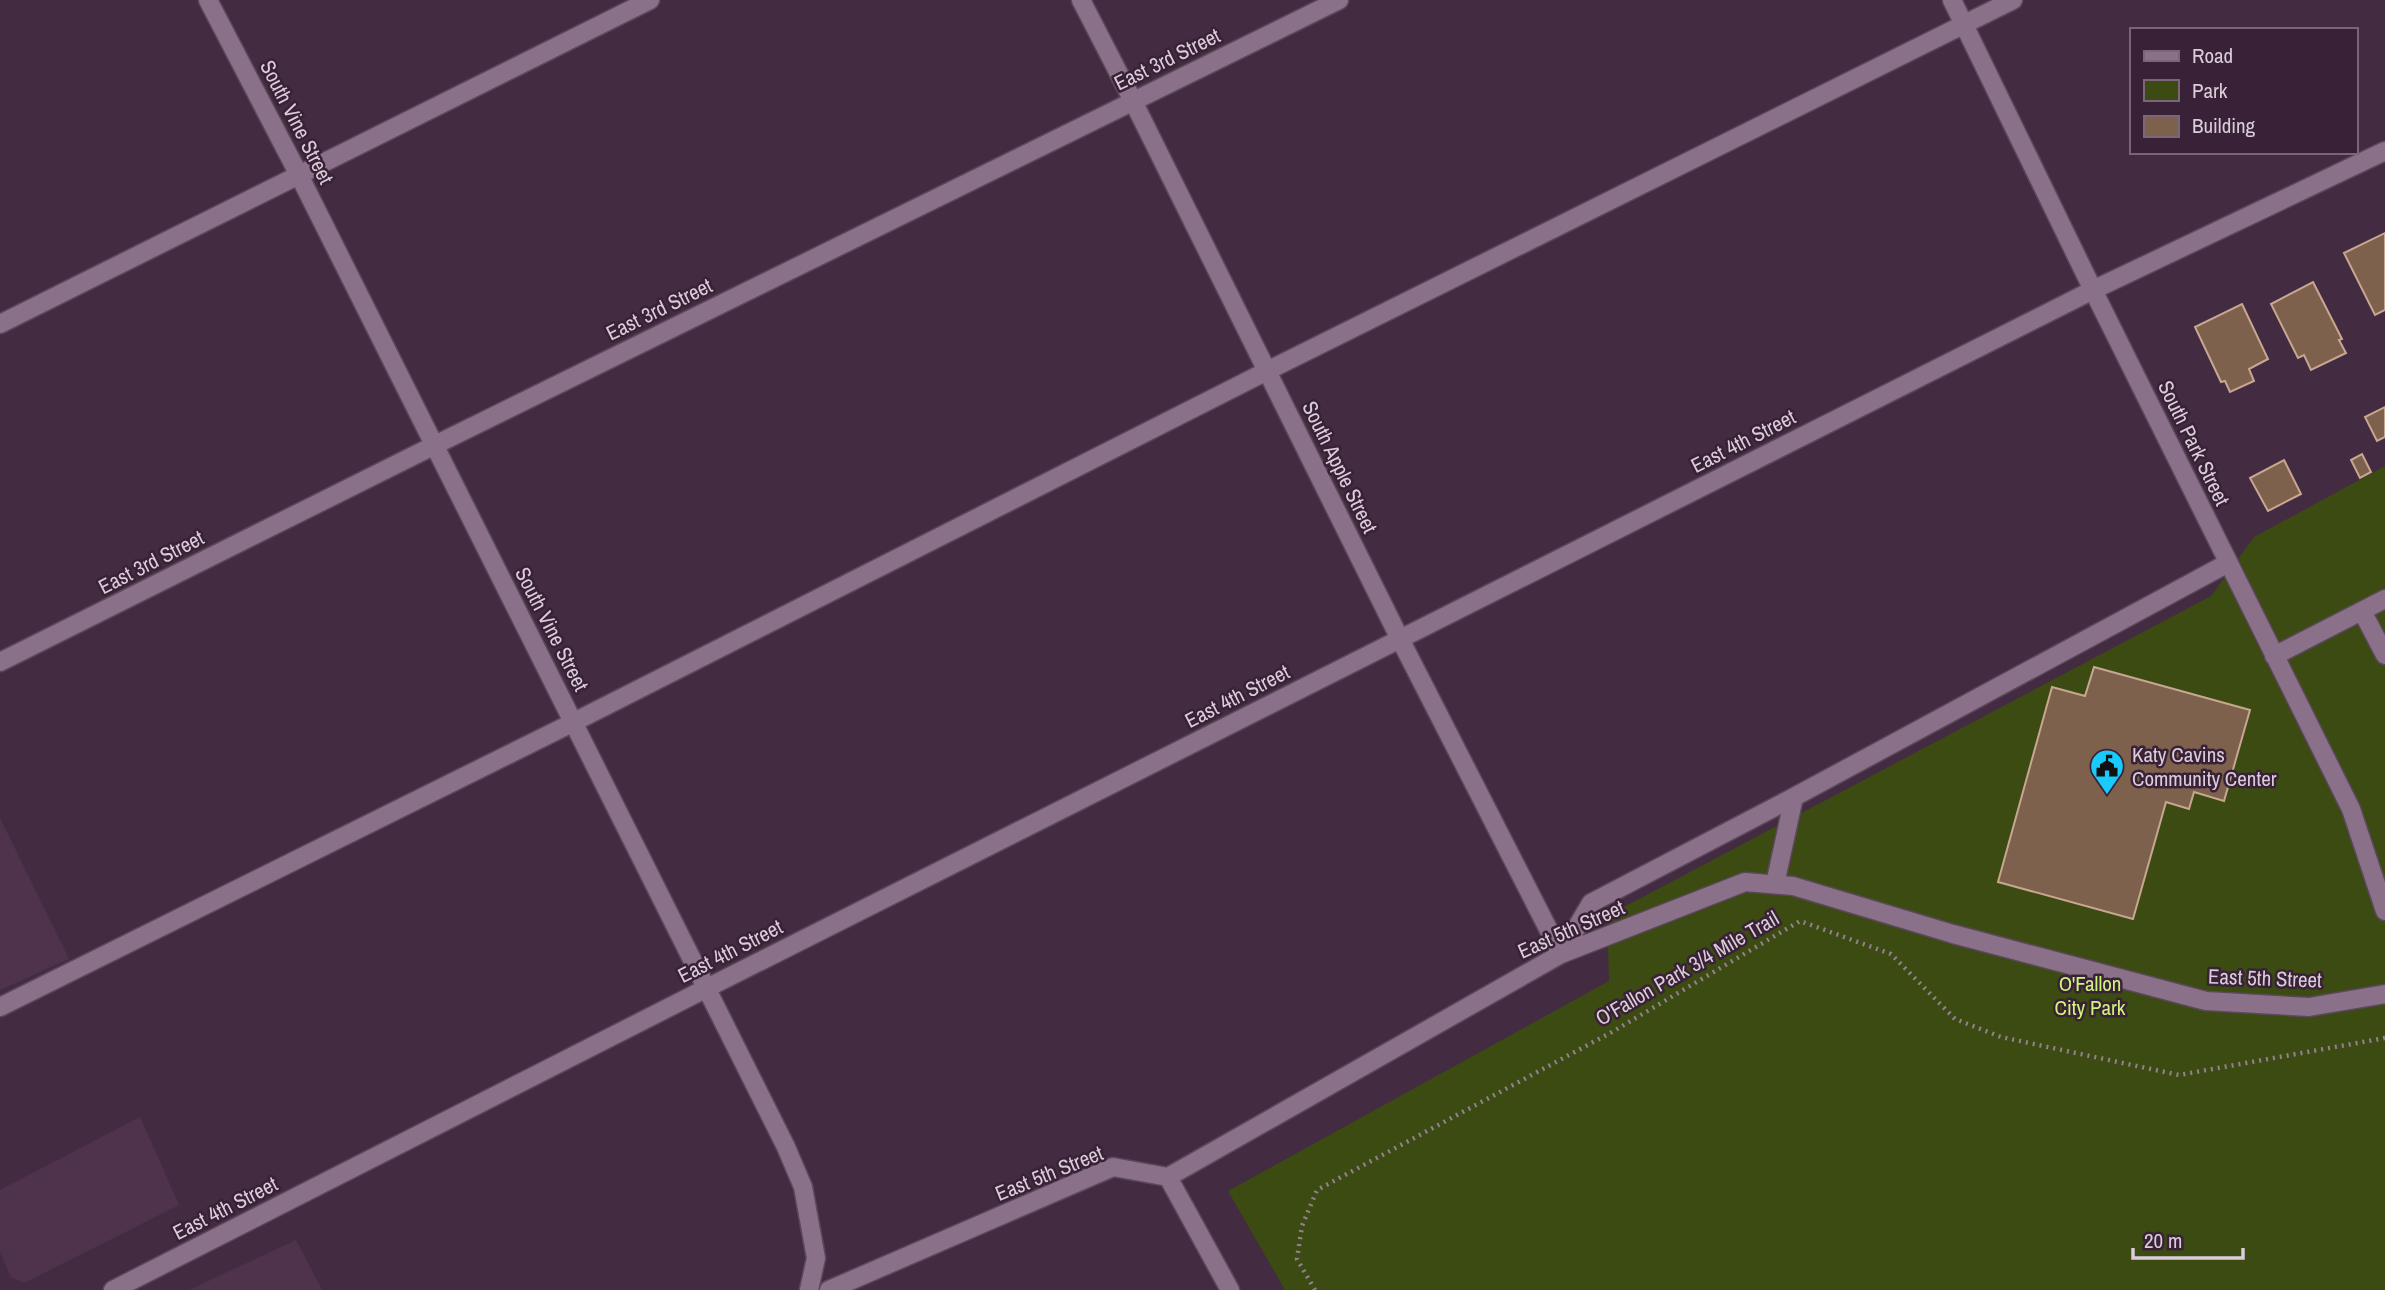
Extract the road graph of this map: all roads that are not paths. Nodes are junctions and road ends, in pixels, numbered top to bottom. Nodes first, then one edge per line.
1 (208, 0) edge
2 (650, 0) edge
3 (1081, 0) edge
4 (1339, 0) edge
5 (1952, 0) edge
6 (2013, 0) edge
7 (1964, 24) junction
8 (1133, 101) junction
9 (2385, 151) edge
10 (299, 175) junction
11 (2093, 290) junction
12 (0, 324) edge
13 (1267, 371) junction
14 (435, 445) junction
15 (2228, 563) junction
16 (2385, 600) edge
17 (2362, 611) junction
18 (1400, 639) junction
19 (2385, 655) edge
20 (2274, 656) junction
21 (0, 662) edge
22 (574, 723) junction
23 (1794, 797) junction
24 (1775, 884) junction
25 (2385, 911) edge
26 (1561, 954) junction
27 (707, 988) junction
28 (2385, 994) edge
29 (0, 1007) edge
30 (1168, 1177) junction
31 (113, 1290) edge
32 (808, 1290) edge
33 (829, 1290) edge
34 (1230, 1290) edge

1 - 10 street, South Vine Street
2 - 10 street
3 - 8 street, South Apple Street
4 - 8 street, East 3rd Street
5 - 7 street, South Park Street
6 - 7 street
7 - 11 street, South Park Street
7 - 13 street
8 - 13 street, South Apple Street
8 - 14 street, East 3rd Street
9 - 11 street, East 4th Street
10 - 12 street
10 - 14 street, South Vine Street
11 - 15 street, South Park Street
11 - 18 street, East 4th Street
13 - 18 street, South Apple Street
13 - 22 street
14 - 21 street, East 3rd Street
14 - 22 street, South Vine Street
15 - 20 street, South Park Street
15 - 23 street
16 - 17 street
17 - 19 street
17 - 20 street
18 - 26 street, South Apple Street
18 - 27 street, East 4th Street
20 - 25 street, South Park Street
22 - 27 street, South Vine Street
22 - 29 street
23 - 24 street
23 - 26 street
24 - 26 street, East 5th Street
24 - 28 street, East 5th Street
26 - 30 street, East 5th Street
27 - 31 street, East 4th Street
27 - 32 street, South Vine Street
30 - 33 street, East 5th Street
30 - 34 street

